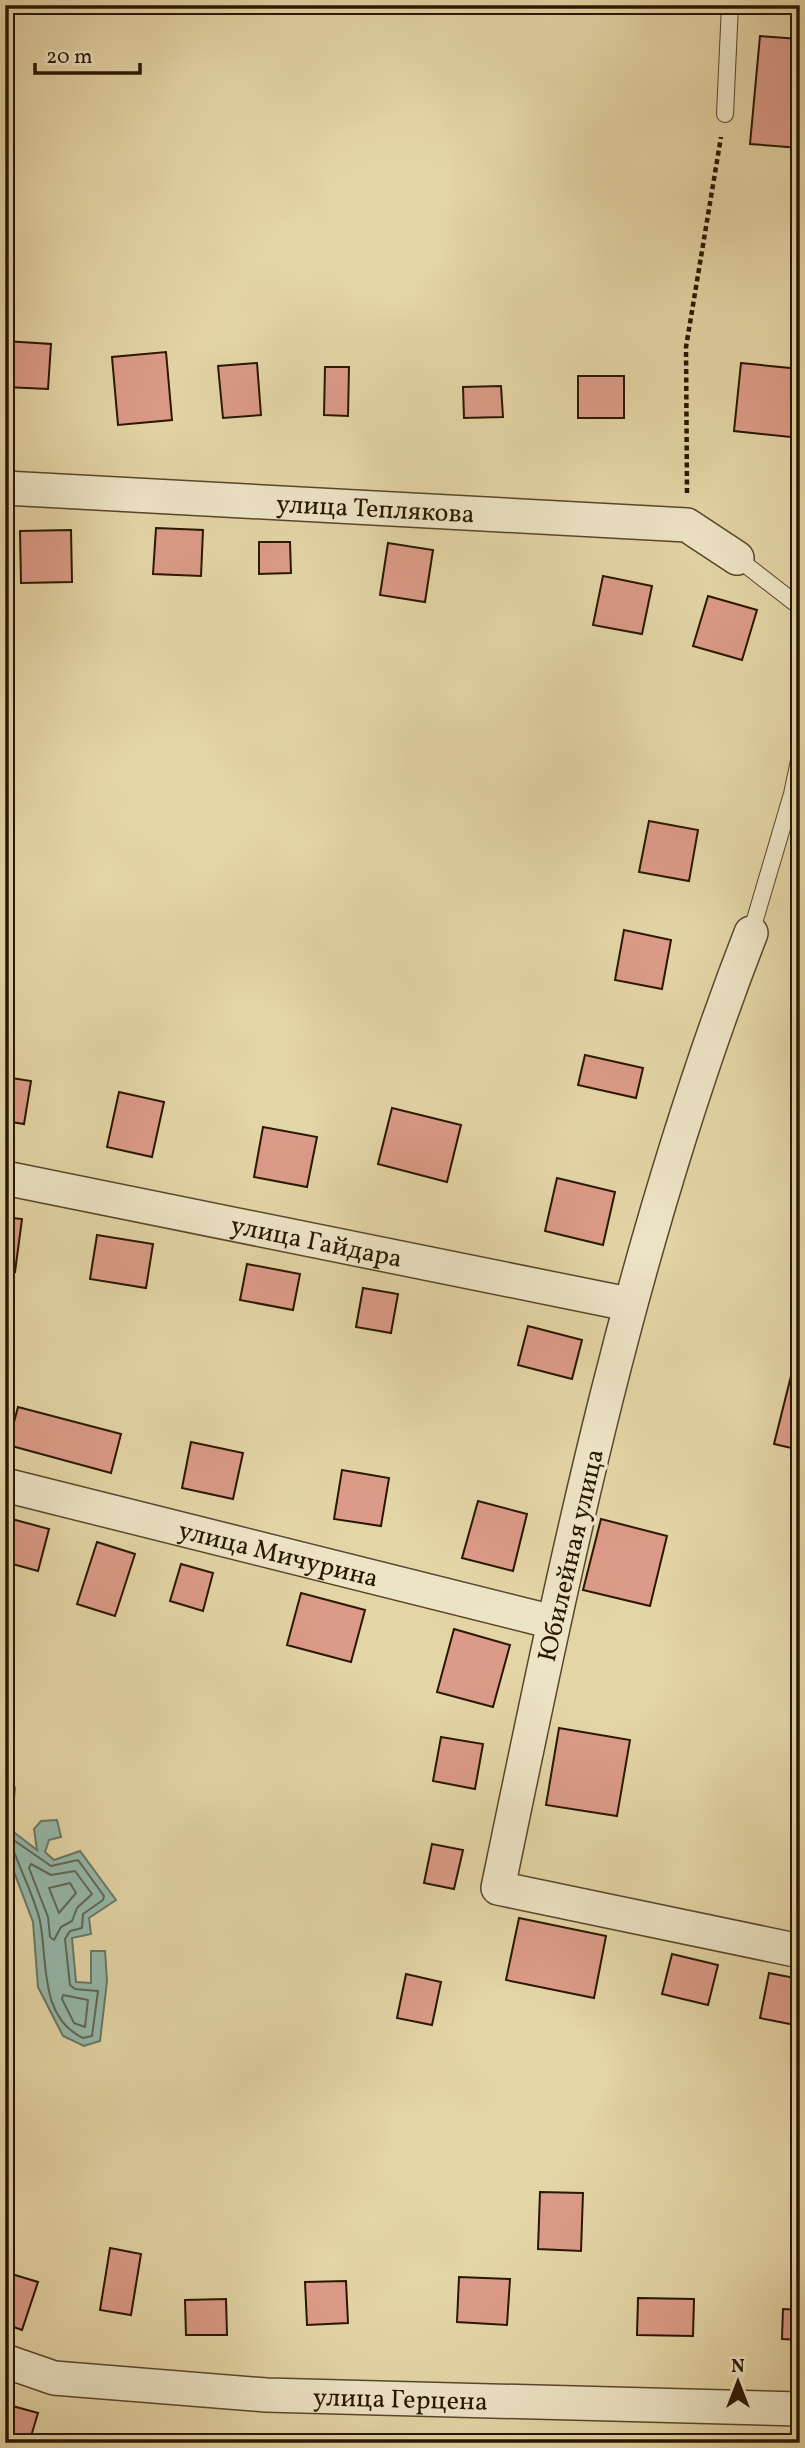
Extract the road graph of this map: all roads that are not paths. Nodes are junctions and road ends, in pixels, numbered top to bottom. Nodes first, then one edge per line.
1 (730, 5) edge
2 (725, 114) road end
3 (5, 488) edge
4 (737, 558) joint
5 (800, 607) edge
6 (800, 756) edge
7 (751, 933) joint
8 (5, 1178) edge
9 (628, 1304) junction
10 (5, 1485) edge
11 (553, 1622) junction
12 (800, 1951) edge
13 (5, 2361) edge
14 (800, 2409) edge

1 - 2 lane
3 - 4 street, улица Теплякова
4 - 5 lane
6 - 7 lane
7 - 9 street, Юбилейная улица
8 - 9 street, улица Гайдара
9 - 11 street, Юбилейная улица
10 - 11 street, улица Мичурина
11 - 12 street, Юбилейная улица
13 - 14 street, улица Герцена

